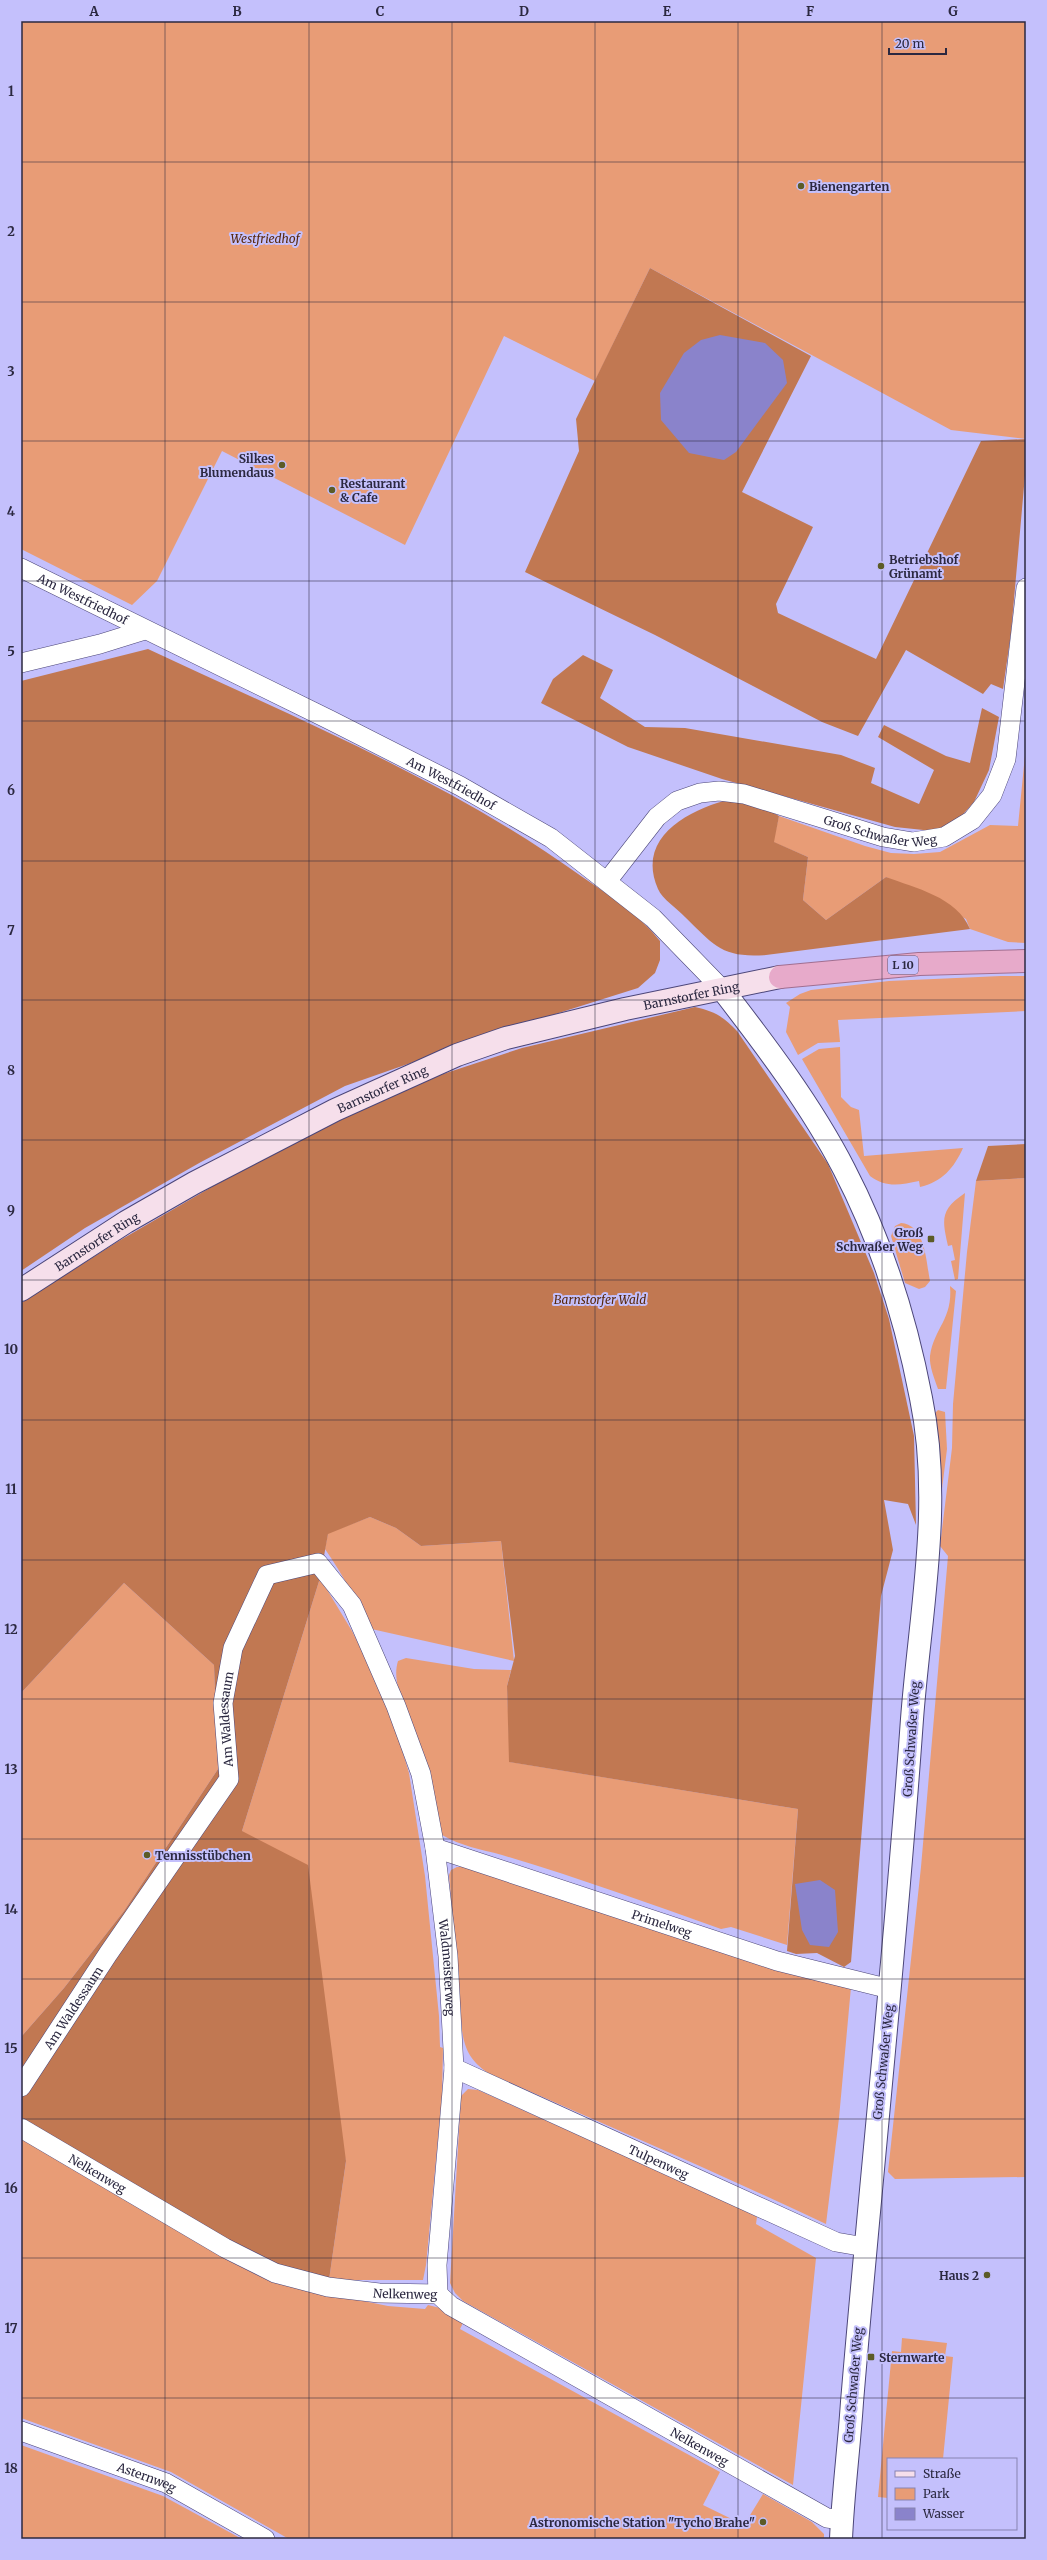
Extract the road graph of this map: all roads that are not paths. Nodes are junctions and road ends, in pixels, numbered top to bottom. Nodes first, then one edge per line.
1 (21, 568) edge
2 (1026, 588) edge
3 (145, 630) junction
4 (21, 663) edge
5 (608, 880) junction
6 (1026, 961) edge
7 (780, 977) joint
8 (722, 989) junction
9 (21, 1290) edge
10 (372, 1653) joint
11 (436, 1848) junction
12 (890, 1989) junction
13 (454, 2068) junction
14 (21, 2087) edge
15 (21, 2128) edge
16 (865, 2247) junction
17 (438, 2294) junction
18 (21, 2431) edge
19 (841, 2530) edge
20 (265, 2539) edge

1 - 3 street, Am Westfriedhof
2 - 5 street, Groß Schwaßer Weg
3 - 4 street, Am Westfriedhof
3 - 5 street, Am Westfriedhof
5 - 8 street, Am Westfriedhof
6 - 7 highway, L 10
7 - 8 main road, Barnstorfer Ring / L 10
8 - 9 main road, Barnstorfer Ring / L 10
8 - 12 street, Groß Schwaßer Weg
10 - 11 street, Waldmeisterweg
10 - 14 street, Am Waldessaum
11 - 12 street, Primelweg
11 - 13 street, Waldmeisterweg
12 - 16 street, Groß Schwaßer Weg
13 - 16 street, Tulpenweg
13 - 17 street, Waldmeisterweg
15 - 17 street, Nelkenweg
16 - 19 street, Groß Schwaßer Weg
17 - 19 street, Nelkenweg
18 - 20 street, Asternweg

